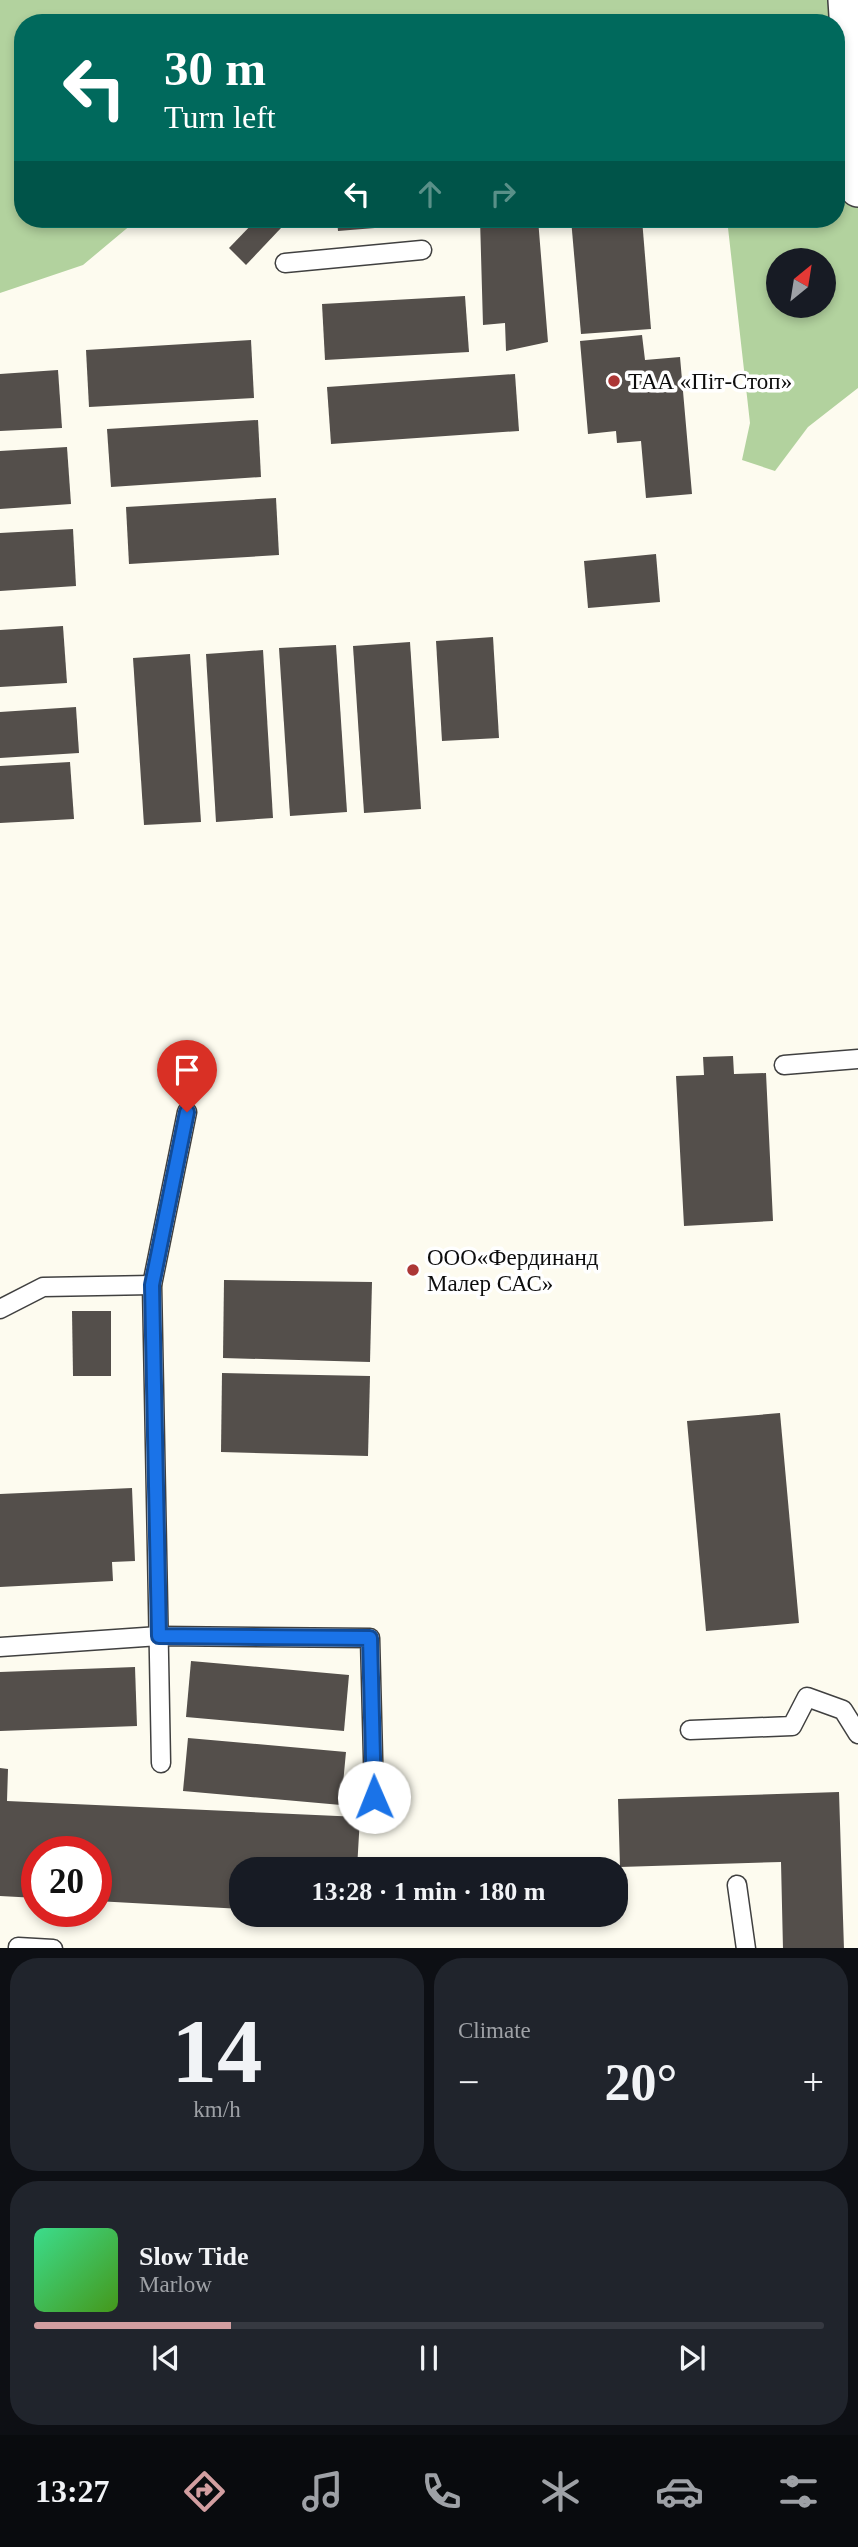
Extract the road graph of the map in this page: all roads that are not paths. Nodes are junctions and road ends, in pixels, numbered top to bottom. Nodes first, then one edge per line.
1 (846, 0) edge
2 (858, 189) edge
3 (422, 250) dead end
4 (285, 263) dead end
5 (858, 1059) edge
6 (785, 1065) dead end
7 (187, 1112) dead end
8 (152, 1285) junction
9 (0, 1309) edge
10 (159, 1636) junction
11 (0, 1647) edge
12 (690, 1730) dead end
13 (858, 1734) edge
14 (161, 1763) dead end
15 (374, 1797) dead end
16 (737, 1885) dead end
17 (18, 1947) dead end
18 (53, 1948) edge
19 (746, 1948) edge

1 - 2 street
3 - 4 lane
5 - 6 lane
7 - 8 lane
8 - 9 lane
8 - 10 lane
10 - 11 lane
10 - 14 lane
10 - 15 lane
12 - 13 lane
16 - 19 lane
17 - 18 lane

